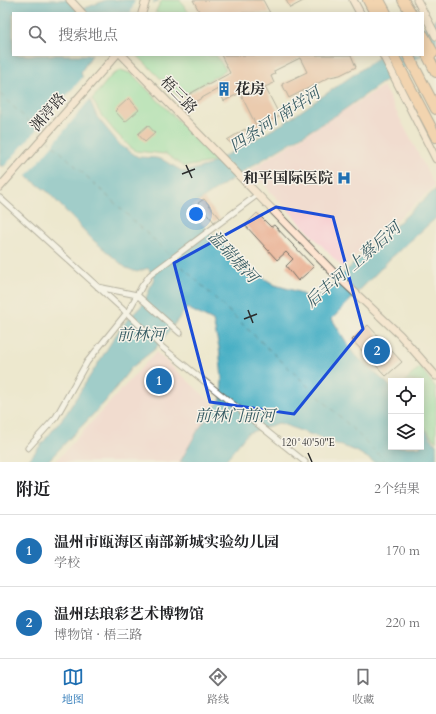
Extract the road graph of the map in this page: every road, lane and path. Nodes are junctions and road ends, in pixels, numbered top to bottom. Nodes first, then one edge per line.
1 (70, 0) edge
2 (146, 0) edge
3 (353, 0) edge
4 (365, 0) edge
5 (368, 0) edge
6 (379, 0) edge
7 (399, 0) edge
8 (403, 0) edge
9 (417, 0) edge
10 (81, 12) edge
11 (142, 12) edge
12 (359, 12) edge
13 (371, 12) edge
14 (374, 12) edge
15 (385, 12) edge
16 (405, 12) edge
17 (410, 12) edge
18 (423, 12) edge
19 (424, 14) edge
20 (436, 36) edge
21 (424, 38) edge
22 (424, 49) edge
23 (115, 56) edge
24 (123, 56) edge
25 (383, 56) edge
26 (394, 56) edge
27 (398, 56) edge
28 (409, 56) edge
29 (435, 66) edge
30 (436, 109) edge
31 (436, 130) edge
32 (436, 138) edge
33 (436, 159) edge
34 (0, 188) edge
35 (258, 195) junction
36 (0, 198) edge
37 (98, 287) junction
38 (137, 295) junction
39 (128, 314) junction
40 (180, 333) dead end
41 (436, 376) edge
42 (28, 448) dead end
43 (305, 462) edge

1 - 10 street
2 - 11 street
3 - 12 street
4 - 13 highway
5 - 14 highway
6 - 15 highway
7 - 16 highway
8 - 17 highway
9 - 18 street
19 - 20 street
21 - 29 highway
22 - 29 highway
23 - 34 street, 渊渟路
24 - 35 street, 梧三路
25 - 33 street
26 - 32 highway
27 - 31 highway
28 - 30 highway
35 - 38 street
35 - 41 street
36 - 37 street
37 - 38 street
37 - 39 street
38 - 39 street
38 - 40 street
39 - 42 street
39 - 43 street

